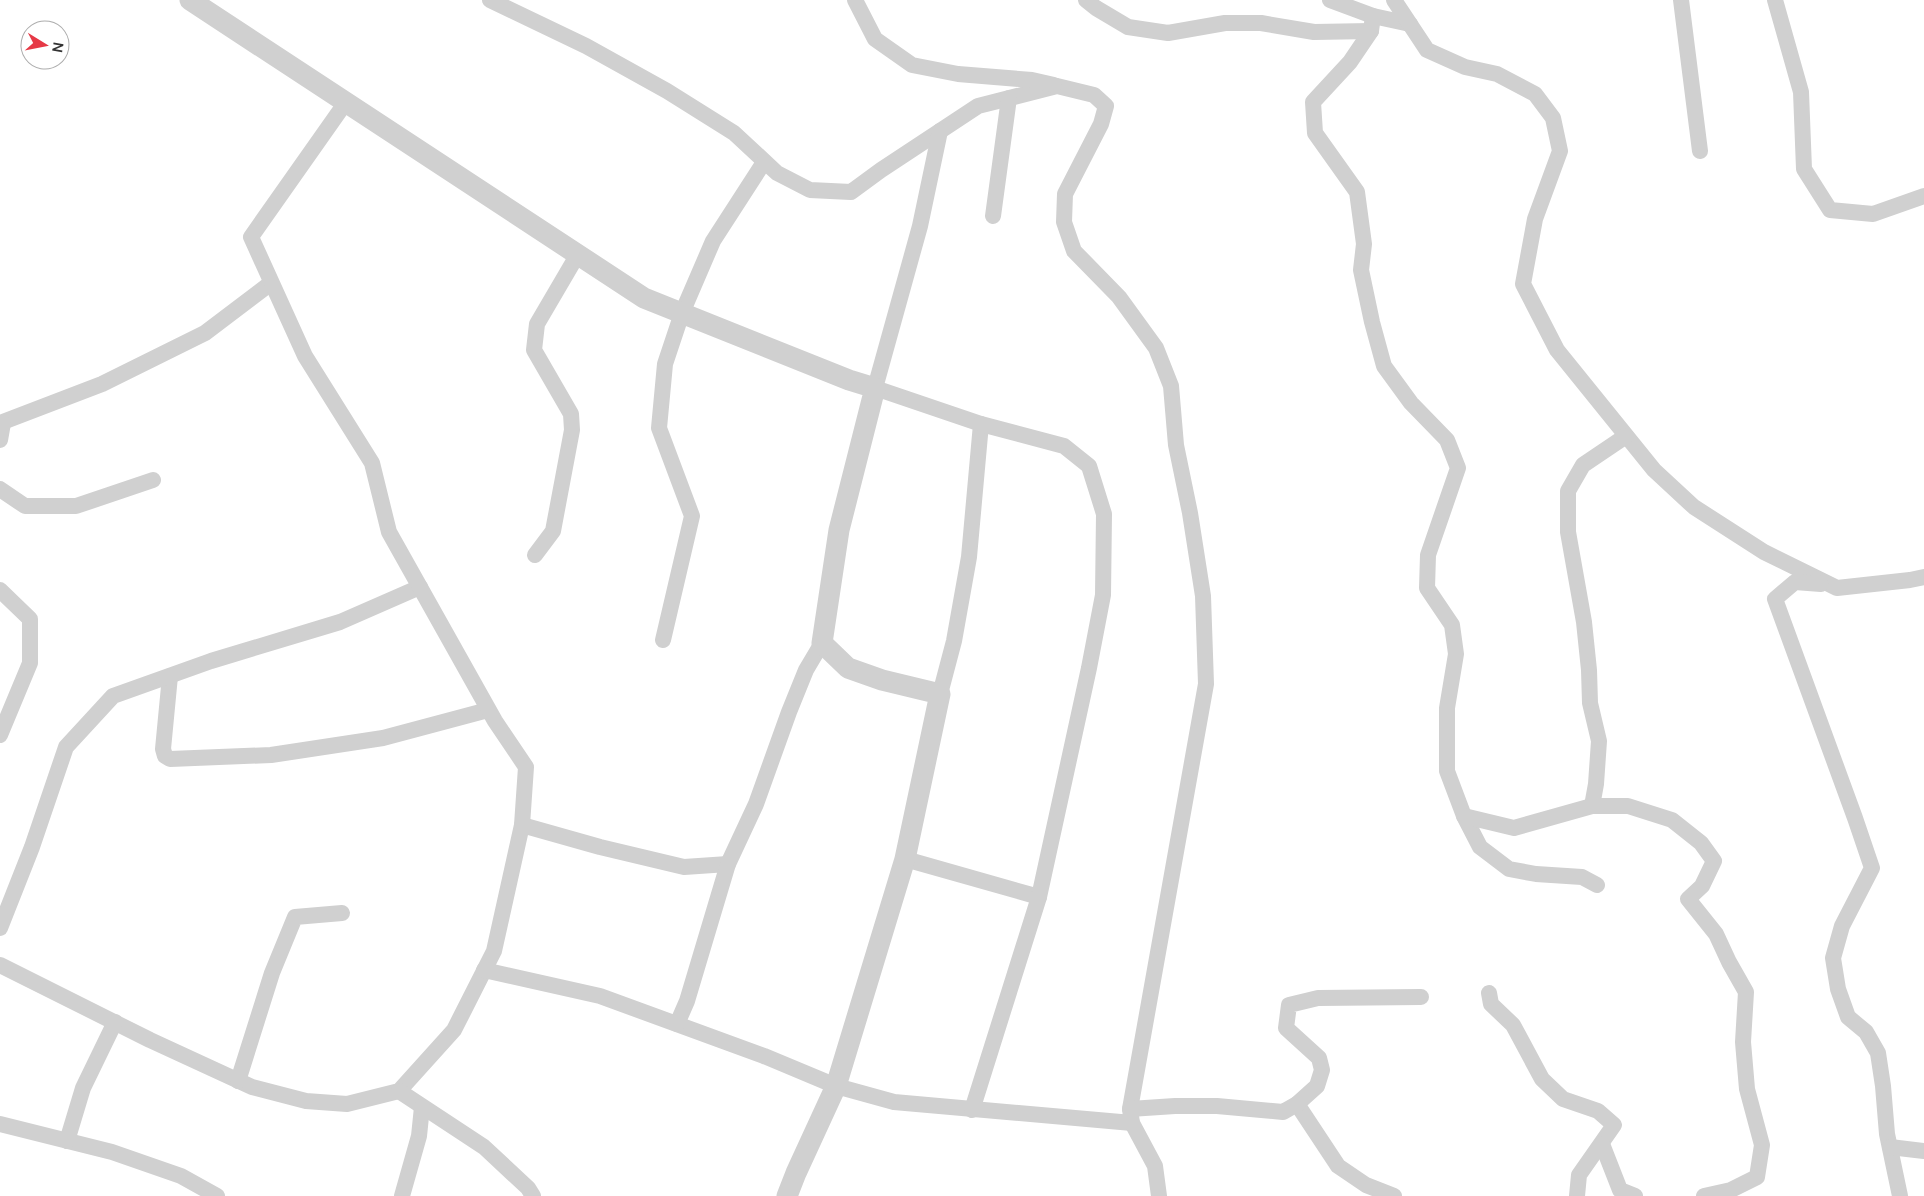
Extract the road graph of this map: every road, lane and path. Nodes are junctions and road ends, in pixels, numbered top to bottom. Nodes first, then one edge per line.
1 (190, 0) edge
2 (490, 0) edge
3 (855, 0) edge
4 (1086, 0) edge
5 (1330, 0) edge
6 (1394, 0) edge
7 (1681, 0) edge
8 (1775, 0) edge
9 (1372, 24) junction
10 (1410, 24) junction
11 (1057, 86) junction
12 (1009, 98) junction
13 (346, 102) junction
14 (940, 131) junction
15 (1700, 151) dead end
16 (764, 162) junction
17 (1924, 196) edge
18 (993, 216) dead end
19 (578, 254) junction
20 (271, 283) junction
21 (682, 313) junction
22 (875, 388) junction
23 (2, 423) edge
24 (981, 424) junction
25 (1626, 436) junction
26 (0, 440) edge
27 (152, 480) dead end
28 (0, 489) edge
29 (536, 555) dead end
30 (1924, 577) edge
31 (1830, 585) junction
32 (420, 587) junction
33 (0, 590) edge
34 (663, 640) dead end
35 (822, 643) junction
36 (170, 676) junction
37 (940, 694) junction
38 (488, 710) junction
39 (0, 734) edge
40 (1592, 806) junction
41 (1464, 816) junction
42 (522, 825) junction
43 (905, 860) junction
44 (728, 864) junction
45 (1597, 885) dead end
46 (1039, 897) junction
47 (342, 913) dead end
48 (0, 928) edge
49 (0, 965) edge
50 (484, 970) junction
51 (1489, 993) dead end
52 (1421, 997) dead end
53 (115, 1022) junction
54 (677, 1024) junction
55 (238, 1081) junction
56 (836, 1086) junction
57 (399, 1091) junction
58 (1297, 1104) junction
59 (422, 1107) junction
60 (972, 1110) junction
61 (1131, 1116) junction
62 (0, 1124) edge
63 (67, 1141) junction
64 (1602, 1144) junction
65 (1890, 1147) junction
66 (1924, 1151) edge
67 (217, 1196) edge
68 (402, 1196) edge
69 (533, 1196) edge
70 (787, 1196) edge
71 (1159, 1196) edge
72 (1394, 1196) edge
73 (1577, 1196) edge
74 (1635, 1196) edge
75 (1704, 1196) edge
76 (1900, 1196) edge

1 - 13 street
2 - 16 street
3 - 11 street
4 - 9 street
5 - 9 street
6 - 10 street
7 - 15 street
8 - 17 street
9 - 10 street
9 - 41 street
10 - 25 street
11 - 12 street
11 - 61 street
12 - 14 street
12 - 18 street
13 - 19 street
13 - 20 street
14 - 16 street
14 - 22 street
16 - 21 street
19 - 21 street
19 - 29 street
20 - 23 street
20 - 32 street
21 - 22 street
21 - 34 street
22 - 24 street
22 - 35 street
23 - 26 street
24 - 37 street
24 - 46 street
25 - 31 street
25 - 40 street
27 - 28 street
30 - 31 street
31 - 65 street
32 - 36 street
32 - 38 street
33 - 39 street
35 - 37 street
35 - 44 street
36 - 38 street
36 - 48 street
37 - 43 street
38 - 42 street
40 - 41 street
40 - 75 street
41 - 45 street
42 - 44 street
42 - 50 street
43 - 46 street
43 - 56 street
44 - 54 street
46 - 60 street
47 - 55 street
49 - 53 street
50 - 54 street
50 - 57 street
51 - 64 street
52 - 58 street
53 - 55 street
53 - 63 street
54 - 56 street
55 - 57 street
56 - 60 street
56 - 70 street
57 - 59 street
58 - 61 street
58 - 72 street
59 - 68 street
59 - 69 street
60 - 61 street
61 - 71 street
62 - 63 street
63 - 67 street
64 - 73 street
64 - 74 street
65 - 66 street
65 - 76 street

